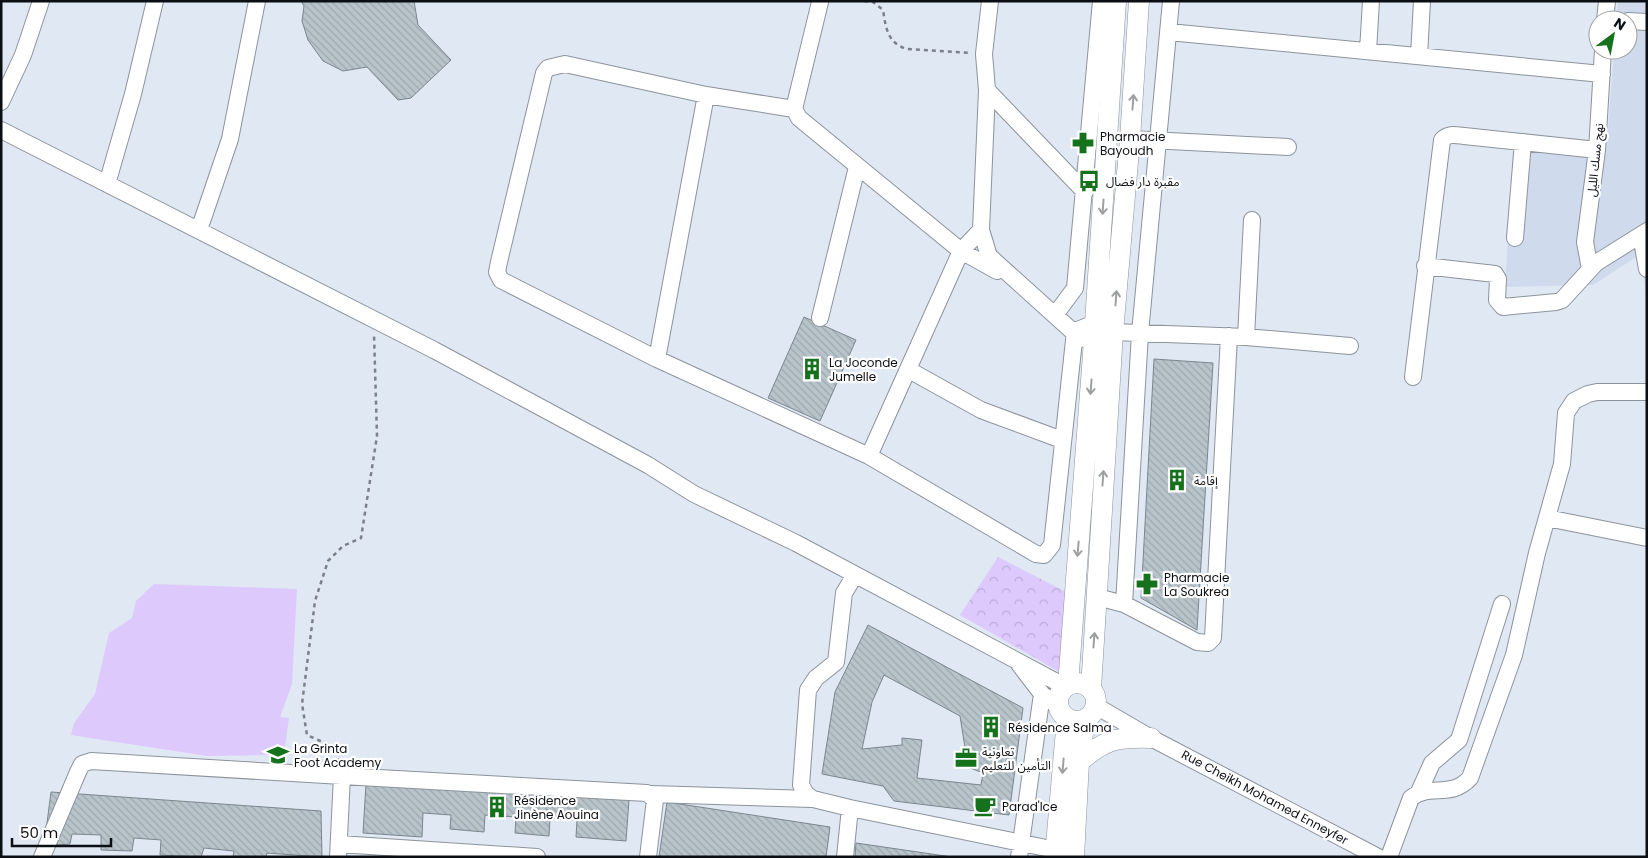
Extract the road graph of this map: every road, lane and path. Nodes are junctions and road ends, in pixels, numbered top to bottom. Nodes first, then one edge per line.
1 (41, 1) edge
2 (155, 1) edge
3 (257, 1) edge
4 (864, 1) edge
5 (990, 1) edge
6 (1101, 1) edge
7 (1116, 1) edge
8 (1140, 1) edge
9 (1171, 1) edge
10 (1370, 1) edge
11 (1422, 1) edge
12 (820, 2) edge
13 (1169, 32) junction
14 (1368, 52) junction
15 (984, 54) junction
16 (1419, 56) junction
17 (1603, 60) edge
18 (1602, 74) junction
19 (987, 90) junction
20 (706, 95) junction
21 (1, 102) edge
22 (794, 109) junction
23 (1, 130) edge
24 (1130, 139) junction
25 (1157, 141) junction
26 (1523, 142) junction
27 (1288, 147) dead end
28 (1597, 150) junction
29 (857, 167) junction
30 (106, 184) junction
31 (1085, 192) junction
32 (1252, 220) dead end
33 (200, 230) junction
34 (981, 230) junction
35 (1644, 233) edge
36 (1516, 238) dead end
37 (961, 251) junction
38 (1426, 266) junction
39 (1590, 268) junction
40 (1647, 269) edge
41 (1011, 278) junction
42 (1056, 315) junction
43 (820, 318) dead end
44 (373, 319) junction
45 (1095, 323) junction
46 (1074, 330) junction
47 (1113, 332) junction
48 (1140, 333) junction
49 (1238, 337) junction
50 (1350, 346) dead end
51 (1093, 354) junction
52 (657, 359) junction
53 (1112, 367) junction
54 (909, 370) junction
55 (1413, 377) dead end
56 (1647, 392) edge
57 (1062, 440) junction
58 (869, 456) junction
59 (1547, 518) junction
60 (1647, 538) edge
61 (855, 575) junction
62 (1097, 597) junction
63 (1124, 604) junction
64 (1502, 604) dead end
65 (1018, 662) junction
66 (1067, 686) junction
67 (1042, 694) junction
68 (1079, 708) junction
69 (1151, 738) junction
70 (1079, 762) junction
71 (342, 776) junction
72 (1419, 792) junction
73 (651, 794) junction
74 (813, 799) junction
75 (850, 808) junction
76 (339, 850) edge
77 (1019, 850) edge
78 (1062, 854) edge
79 (42, 857) edge
80 (537, 857) edge
81 (648, 857) edge
82 (845, 857) edge
83 (1378, 857) edge
84 (1389, 857) edge

1 - 21 street
2 - 30 street
3 - 33 street
4 - 15 path
5 - 15 street
6 - 31 street
7 -> 45 main road
24 -> 8 main road
9 - 13 street
10 - 14 street
11 - 16 street
12 - 22 street
13 - 14 street
13 - 25 street
14 - 16 street
15 - 19 street
16 - 18 street
17 - 18 street, نهج مسك الليل
18 - 28 street, نهج مسك الليل
19 - 31 street
19 - 34 street
20 - 22 street
20 - 52 street
20 - 52 street
22 - 29 street
23 - 30 street
24 - 25 street
47 -> 24 main road
25 - 27 street
25 - 48 street
26 - 28 street
26 - 36 street
26 - 38 street
28 - 39 street, نهج مسك الليل
29 - 37 street
29 - 43 street
30 - 33 street
31 - 42 street
32 - 49 street
33 - 44 street
34 - 37 street
34 - 41 street
35 - 39 street
35 - 40 street
37 - 41 street
37 - 54 street
38 - 39 street
38 - 55 street
41 - 42 street
42 - 46 street
44 - 61 street
44 - 71 path
45 - 46 street
45 - 51 main road
46 - 51 street
46 - 57 street
47 - 48 street
47 - 53 main road
48 - 49 street
48 - 63 street
49 - 50 street
49 - 63 street
51 - 53 street
51 -> 66 main road
52 - 58 street
62 -> 53 main road
54 - 57 street
54 - 58 street
56 - 59 street
57 - 58 street
59 - 60 street
59 - 72 street
61 - 65 street
61 - 74 street
62 - 63 street
68 -> 62 main road
64 - 72 street
65 - 66 street
65 - 67 street, Rue Cheikh Mohamed Enneyfer
66 - 68 main road
67 - 68 street, Rue Cheikh Mohamed Enneyfer
67 - 77 street
68 - 69 street, Rue Cheikh Mohamed Enneyfer
68 - 70 main road
68 -> 78 main road
69 - 70 main road
69 - 83 street, Rue Cheikh Mohamed Enneyfer
70 - 78 main road
71 - 73 street
71 - 76 street
71 - 79 street
72 - 84 street
73 - 74 street
73 - 81 street
74 - 75 street
75 - 77 street
75 - 82 street
76 - 80 street
77 - 78 street

